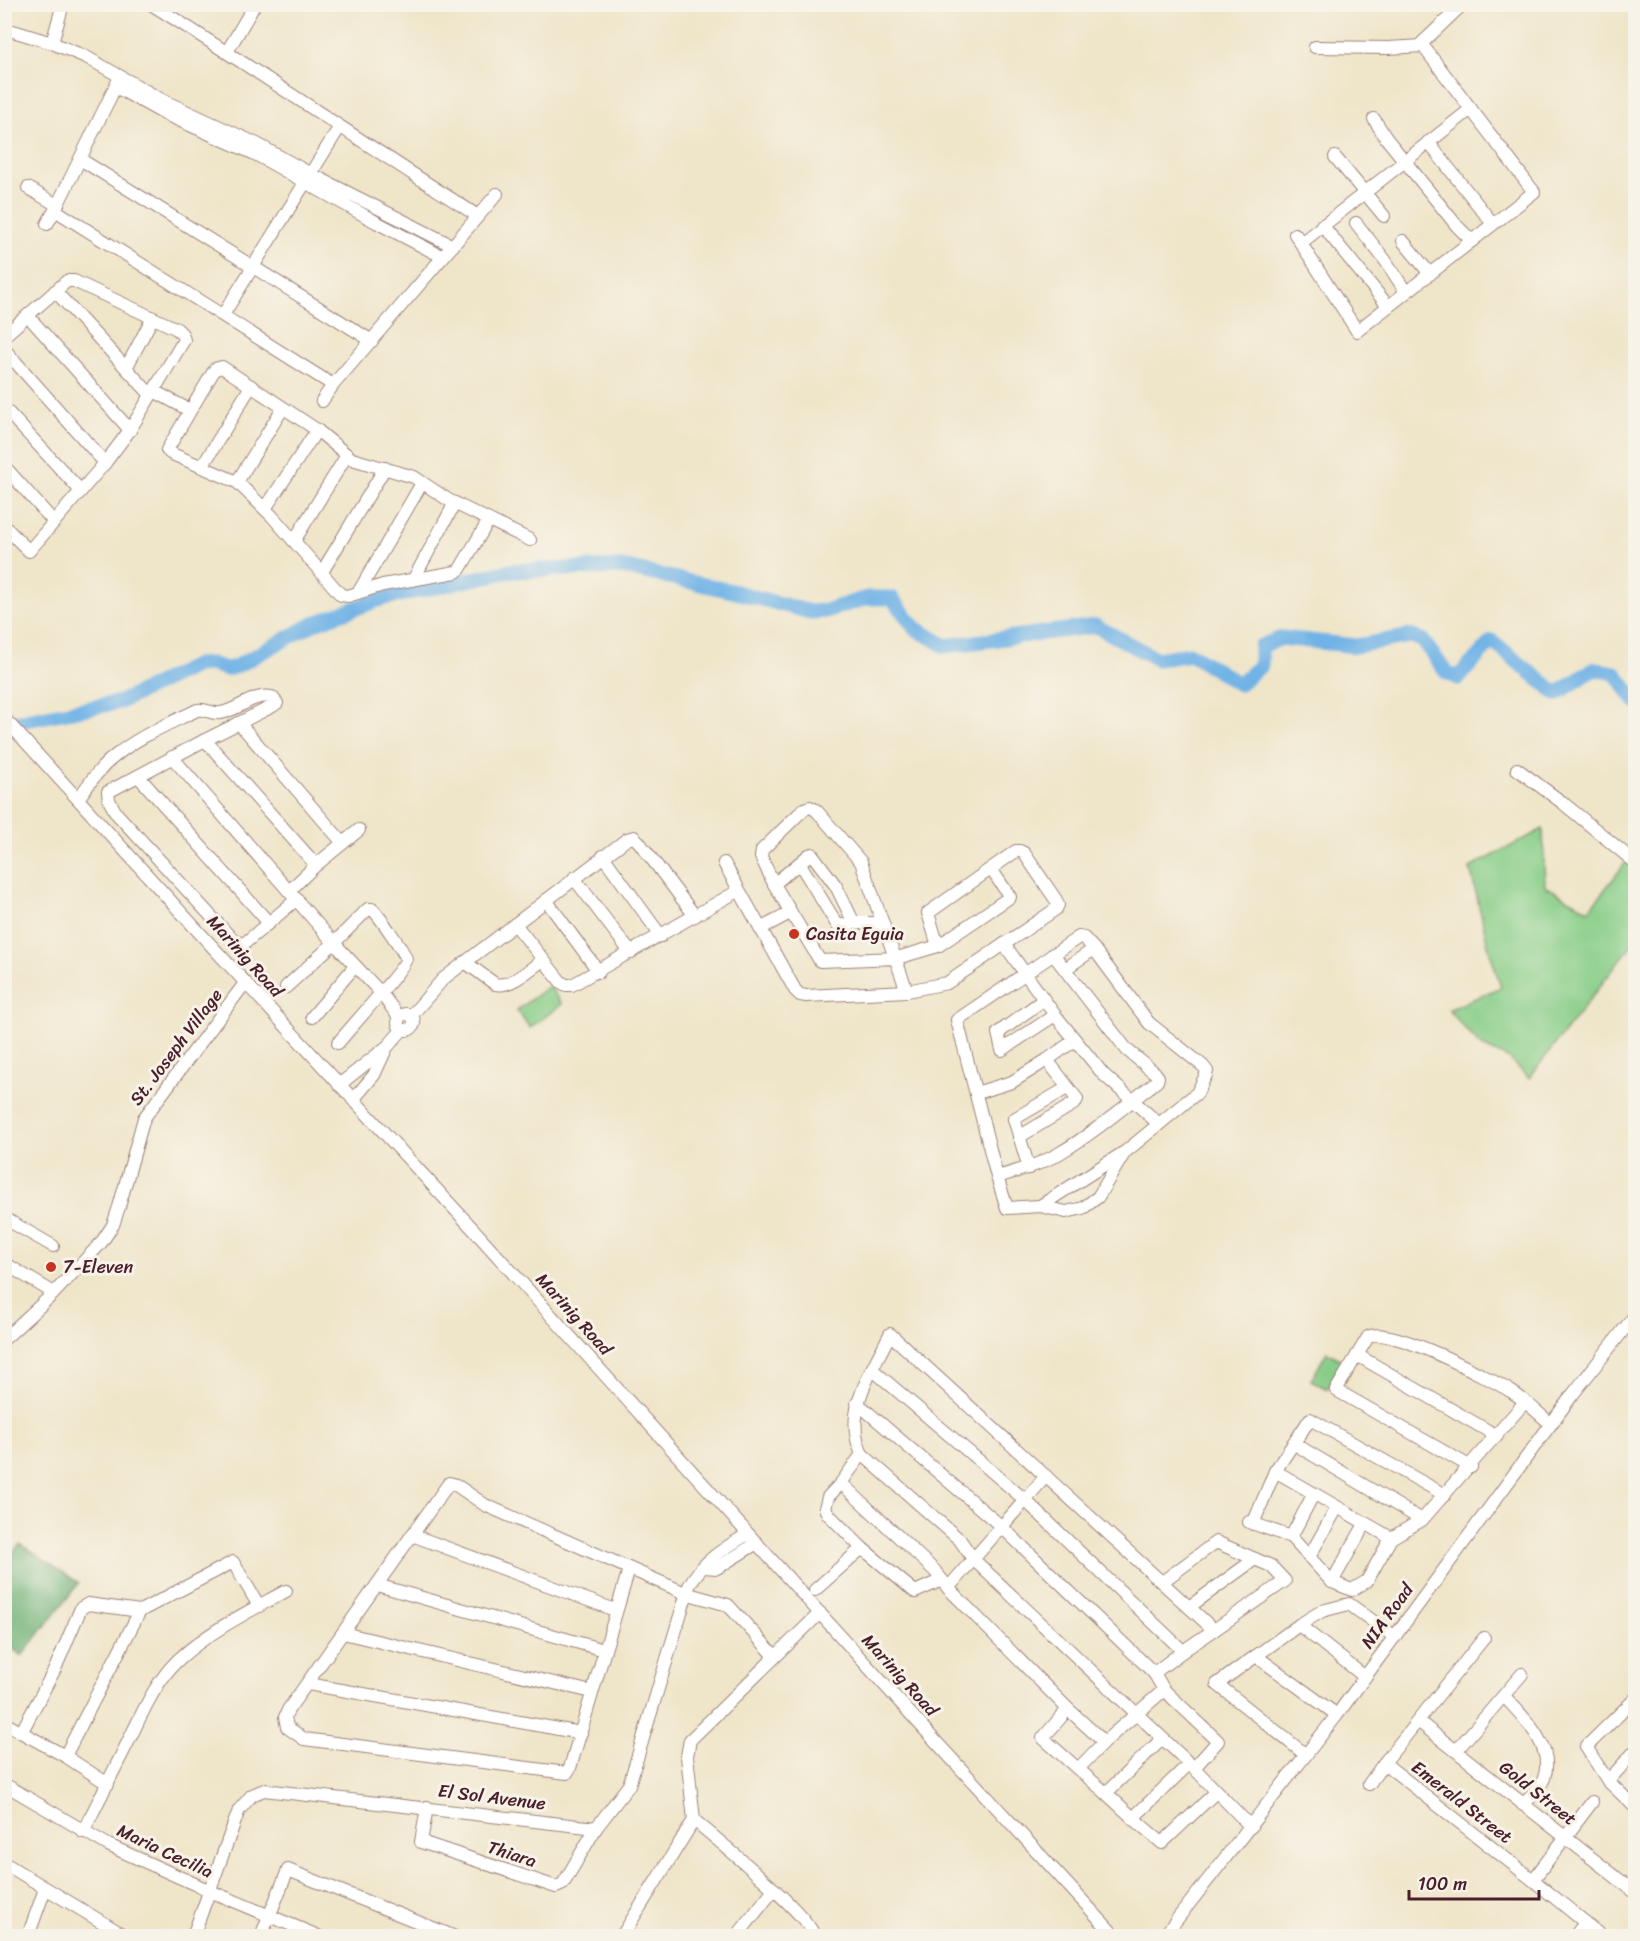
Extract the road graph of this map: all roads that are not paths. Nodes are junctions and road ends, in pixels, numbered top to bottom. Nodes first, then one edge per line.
1 (63, 4) edge
2 (151, 4) edge
3 (255, 4) edge
4 (1463, 4) edge
5 (4, 34) edge
6 (52, 43) junction
7 (1423, 46) junction
8 (1315, 47) dead end
9 (227, 52) junction
10 (118, 82) junction
11 (1471, 109) junction
12 (1374, 119) dead end
13 (339, 128) junction
14 (1428, 142) junction
15 (1335, 158) dead end
16 (80, 159) junction
17 (1405, 160) junction
18 (308, 178) junction
19 (28, 188) dead end
20 (1363, 193) junction
21 (497, 194) dead end
22 (56, 208) junction
23 (478, 216) junction
24 (1384, 216) dead end
25 (1356, 223) dead end
26 (47, 224) dead end
27 (1493, 224) junction
28 (1322, 225) junction
29 (1403, 241) dead end
30 (1472, 241) junction
31 (453, 246) junction
32 (444, 257) junction
33 (253, 267) junction
34 (1430, 274) junction
35 (55, 291) junction
36 (1406, 292) junction
37 (1388, 306) junction
38 (223, 315) junction
39 (28, 316) junction
40 (152, 319) junction
41 (4, 336) edge
42 (372, 341) junction
43 (4, 349) edge
44 (126, 368) junction
45 (333, 385) junction
46 (251, 386) junction
47 (152, 393) junction
48 (322, 400) dead end
49 (4, 408) edge
50 (283, 408) junction
51 (189, 410) junction
52 (130, 430) junction
53 (317, 430) junction
54 (346, 455) junction
55 (105, 463) junction
56 (4, 466) edge
57 (202, 467) junction
58 (385, 468) junction
59 (237, 482) junction
60 (422, 483) junction
61 (81, 491) junction
62 (455, 503) junction
63 (265, 509) junction
64 (489, 520) junction
65 (54, 522) junction
66 (4, 526) edge
67 (530, 540) dead end
68 (294, 541) junction
69 (322, 572) junction
70 (412, 580) junction
71 (358, 593) junction
72 (4, 718) edge
73 (239, 723) junction
74 (205, 740) junction
75 (172, 758) junction
76 (1517, 769) dead end
77 (138, 776) junction
78 (78, 799) junction
79 (359, 830) dead end
80 (343, 843) junction
81 (603, 856) junction
82 (723, 863) dead end
83 (1635, 863) edge
84 (800, 864) junction
85 (316, 865) junction
86 (991, 869) junction
87 (574, 878) junction
88 (774, 884) junction
89 (738, 891) junction
90 (293, 895) junction
91 (546, 900) junction
92 (790, 912) junction
93 (695, 916) junction
94 (269, 923) junction
95 (854, 923) junction
96 (883, 923) junction
97 (515, 924) junction
98 (760, 929) junction
99 (661, 936) junction
100 (334, 943) junction
101 (1004, 944) junction
102 (938, 946) junction
103 (1094, 950) junction
104 (631, 953) junction
105 (1053, 954) junction
106 (897, 958) junction
107 (543, 960) junction
108 (465, 962) junction
109 (355, 966) junction
110 (1065, 969) junction
111 (599, 972) junction
112 (1026, 974) junction
113 (245, 983) junction
114 (286, 987) dead end
115 (907, 991) junction
116 (380, 992) junction
117 (1043, 1000) junction
118 (1055, 1015) junction
119 (312, 1017) dead end
120 (404, 1021) junction
121 (1075, 1040) junction
122 (338, 1043) dead end
123 (388, 1046) junction
124 (1047, 1060) junction
125 (339, 1085) junction
126 (1067, 1088) junction
127 (976, 1094) junction
128 (353, 1100) junction
129 (1134, 1100) junction
130 (1159, 1124) junction
131 (1019, 1137) junction
132 (1125, 1152) junction
133 (1029, 1168) junction
134 (997, 1177) junction
135 (1040, 1206) junction
136 (4, 1218) edge
137 (53, 1246) dead end
138 (4, 1263) edge
139 (54, 1293) junction
140 (1635, 1314) edge
141 (4, 1339) edge
142 (1357, 1355) junction
143 (873, 1370) junction
144 (1525, 1402) junction
145 (857, 1403) junction
146 (1551, 1424) junction
147 (1497, 1436) junction
148 (1293, 1443) junction
149 (862, 1454) junction
150 (1471, 1467) junction
151 (1275, 1471) junction
152 (1046, 1476) junction
153 (841, 1484) junction
154 (1313, 1494) junction
155 (1445, 1496) junction
156 (1025, 1500) junction
157 (1337, 1508) junction
158 (1422, 1520) junction
159 (1365, 1524) junction
160 (1002, 1527) junction
161 (412, 1535) junction
162 (1291, 1537) junction
163 (1391, 1538) junction
164 (753, 1539) junction
165 (862, 1548) junction
166 (1310, 1557) junction
167 (973, 1558) junction
168 (1255, 1559) junction
169 (628, 1569) junction
170 (1162, 1582) junction
171 (1332, 1582) junction
172 (945, 1584) junction
173 (377, 1585) junction
174 (815, 1590) dead end
175 (286, 1591) dead end
176 (685, 1593) junction
177 (259, 1606) junction
178 (1189, 1607) junction
179 (615, 1610) junction
180 (140, 1611) junction
181 (820, 1613) junction
182 (1299, 1625) junction
183 (1214, 1630) junction
184 (343, 1633) junction
185 (1395, 1637) junction
186 (1484, 1638) dead end
187 (604, 1650) junction
188 (1183, 1651) junction
189 (775, 1656) junction
190 (1256, 1656) junction
191 (1154, 1673) junction
192 (1522, 1674) dead end
193 (1365, 1677) junction
194 (308, 1684) junction
195 (1164, 1689) junction
196 (592, 1692) junction
197 (1504, 1696) junction
198 (1635, 1700) edge
199 (1068, 1709) junction
200 (1136, 1713) junction
201 (1337, 1714) junction
202 (1418, 1721) junction
203 (4, 1723) edge
204 (22, 1731) junction
205 (581, 1733) junction
206 (1162, 1739) junction
207 (1104, 1742) junction
208 (1635, 1750) edge
209 (1456, 1751) junction
210 (1306, 1755) junction
211 (65, 1756) junction
212 (1384, 1763) junction
213 (1191, 1766) junction
214 (1078, 1769) junction
215 (1608, 1781) junction
216 (4, 1784) edge
217 (108, 1784) junction
218 (1369, 1784) dead end
219 (1216, 1792) junction
220 (1106, 1793) junction
221 (1592, 1802) dead end
222 (1523, 1805) junction
223 (427, 1807) junction
224 (1635, 1807) edge
225 (1133, 1818) junction
226 (694, 1820) junction
227 (1251, 1827) junction
228 (596, 1828) junction
229 (83, 1832) junction
230 (1566, 1838) junction
231 (4, 1863) edge
232 (1533, 1880) junction
233 (45, 1889) junction
234 (774, 1889) junction
235 (210, 1891) junction
236 (1635, 1893) edge
237 (269, 1916) junction
238 (1585, 1923) junction
239 (28, 1936) edge
240 (125, 1936) edge
241 (192, 1936) edge
242 (261, 1936) edge
243 (318, 1936) edge
244 (453, 1936) edge
245 (622, 1936) edge
246 (737, 1936) edge
247 (814, 1936) edge
248 (1115, 1936) edge
249 (1164, 1936) edge
250 (1575, 1936) edge
251 (1602, 1936) edge

1 - 6 street
2 - 9 street
3 - 9 street
4 - 7 street
5 - 6 street
6 - 10 street
7 - 8 street
7 - 11 street
9 - 13 street
10 - 16 street
10 - 18 street
11 - 14 street
11 - 27 street
12 - 17 street
13 - 18 street
13 - 23 street
14 - 17 street
14 - 27 street
15 - 20 street
16 - 22 street
16 - 33 street
17 - 20 street
17 - 30 street
18 - 31 street
18 - 32 street
18 - 33 street
19 - 22 street
20 - 24 street
20 - 28 street
21 - 23 street
22 - 26 street
22 - 38 street
23 - 31 street
25 - 36 street
27 - 30 street
28 - 37 street
28 - 37 street
29 - 34 street
30 - 34 street
31 - 32 street
32 - 42 street
33 - 38 street
33 - 42 street
34 - 36 street
35 - 39 street
35 - 40 street
35 - 44 street
36 - 37 street
38 - 45 street
39 - 41 street
39 - 52 street
40 - 44 street
40 - 47 street
42 - 45 street
43 - 55 street
44 - 47 street
45 - 48 street
46 - 50 street
46 - 51 street
46 - 57 street
47 - 51 street
47 - 52 street
49 - 61 street
50 - 53 street
50 - 59 street
51 - 57 street
52 - 55 street
53 - 54 street
53 - 63 street
54 - 58 street
54 - 68 street
55 - 61 street
56 - 65 street
57 - 59 street
58 - 60 street
58 - 69 street
59 - 63 street
60 - 62 street
60 - 71 street
61 - 65 street
62 - 64 street
62 - 70 street
63 - 68 street
64 - 67 street
64 - 70 street
65 - 66 street
68 - 69 street
69 - 71 street
70 - 71 street
72 - 78 street, Marinig Road
73 - 74 street
73 - 78 street
73 - 80 street
74 - 75 street
74 - 85 street
75 - 77 street
75 - 90 street
76 - 83 street
77 - 94 street
77 - 94 street
78 - 113 street, Marinig Road
79 - 80 street
80 - 85 street
81 - 87 street
81 - 93 street
81 - 99 street
82 - 89 street
84 - 88 street
84 - 95 street
84 - 95 street
85 - 90 street
86 - 101 street
86 - 102 street
86 - 102 street
87 - 91 street
87 - 104 street
88 - 92 street
88 - 96 street
89 - 93 street
89 - 98 street
90 - 94 street
90 - 100 street
91 - 97 street
91 - 111 street
92 - 98 street
92 - 106 street
93 - 99 street
95 - 96 street
96 - 106 street
97 - 107 street
97 - 108 street
98 - 115 street
99 - 104 street
100 - 109 street
100 - 114 street
100 - 116 street
101 - 112 street
101 - 115 street
102 - 106 street
103 - 105 street
103 - 110 street
103 - 130 street
104 - 111 street
105 - 110 street
105 - 112 street
106 - 115 street
107 - 108 street
107 - 111 street
108 - 120 street
109 - 116 street
109 - 119 street
110 - 129 street
112 - 117 street
112 - 127 street
113 - 125 street, Marinig Road
113 - 139 street, St. Joseph Village
116 - 120 street
116 - 122 street
117 - 118 street
117 - 118 street
118 - 121 street
120 - 123 street
121 - 124 street
121 - 129 street
123 - 125 street
123 - 128 street
124 - 126 street
124 - 127 street
125 - 128 street, Marinig Road
126 - 131 street
126 - 131 street
127 - 134 street
128 - 164 street, Marinig Road
129 - 130 street
129 - 133 street
130 - 132 street
131 - 133 street
132 - 135 street
132 - 135 street
133 - 134 street
134 - 135 street
136 - 137 street
138 - 139 street
139 - 141 street, St. Joseph Village
140 - 146 street, NIA Road
142 - 144 street
142 - 147 street
142 - 150 street
143 - 145 street
143 - 152 street
143 - 156 street
144 - 146 street
144 - 147 street
145 - 149 street
145 - 160 street
146 - 185 street, NIA Road
147 - 150 street
148 - 151 street
148 - 155 street
148 - 158 street
149 - 153 street
149 - 167 street
150 - 155 street
151 - 154 street
151 - 162 street
152 - 156 street
152 - 170 street
153 - 165 street
153 - 172 street
154 - 157 street
154 - 162 street
155 - 158 street
156 - 160 street
156 - 188 street
157 - 159 street
157 - 166 street
158 - 163 street
159 - 163 street
159 - 171 street
160 - 167 street
160 - 191 street
161 - 169 street
161 - 173 street
161 - 179 street
162 - 166 street
163 - 171 street
164 - 176 street
164 - 181 street, Marinig Road
165 - 172 street
165 - 174 street
166 - 171 street
167 - 172 street
167 - 200 street
168 - 170 street
168 - 178 street
168 - 183 street
169 - 176 street
169 - 179 street
170 - 178 street
172 - 199 street
173 - 184 street
173 - 187 street
175 - 177 street
176 - 189 street
176 - 228 street
177 - 180 street
177 - 217 street
178 - 183 street
179 - 187 street
180 - 204 street
180 - 211 street
181 - 189 street
181 - 248 street, Marinig Road
182 - 185 street
182 - 190 street
182 - 193 street
183 - 188 street
184 - 194 street
184 - 196 street
185 - 193 street, NIA Road
186 - 202 street
187 - 196 street
188 - 191 street
189 - 226 street
190 - 201 street
190 - 210 street
191 - 195 street
192 - 197 street
193 - 201 street, NIA Road
194 - 205 street
194 - 205 street
195 - 200 street
195 - 213 street
196 - 205 street
197 - 209 street
197 - 222 street
198 - 215 street
199 - 207 street
199 - 214 street
200 - 206 street
200 - 207 street
201 - 210 street, NIA Road
202 - 209 street, Gold Street
202 - 212 street
203 - 204 street
204 - 211 street
206 - 213 street
206 - 220 street
207 - 214 street
208 - 215 street
209 - 222 street, Gold Street
210 - 227 street, NIA Road
211 - 217 street
212 - 218 street
212 - 232 street, Emerald Street
213 - 219 street
213 - 225 street
214 - 220 street
215 - 224 street
216 - 229 street, Maria Cecilia
217 - 229 street
219 - 225 street
219 - 227 street
220 - 225 street
221 - 230 street
222 - 230 street, Gold Street
223 - 228 street, El Sol Avenue
223 - 228 street, Thiara
223 - 235 street, El Sol Avenue
226 - 234 street
226 - 245 street
227 - 249 street, NIA Road
229 - 235 street, Maria Cecilia
230 - 232 street
230 - 236 street, Gold Street
231 - 233 street
232 - 238 street, Emerald Street
233 - 239 street
233 - 240 street
234 - 246 street
234 - 247 street
235 - 237 street, Maria Cecilia
235 - 241 street, El Sol Avenue
237 - 242 street
237 - 243 street, Maria Cecilia
237 - 244 street
238 - 250 street
238 - 251 street, Emerald Street

